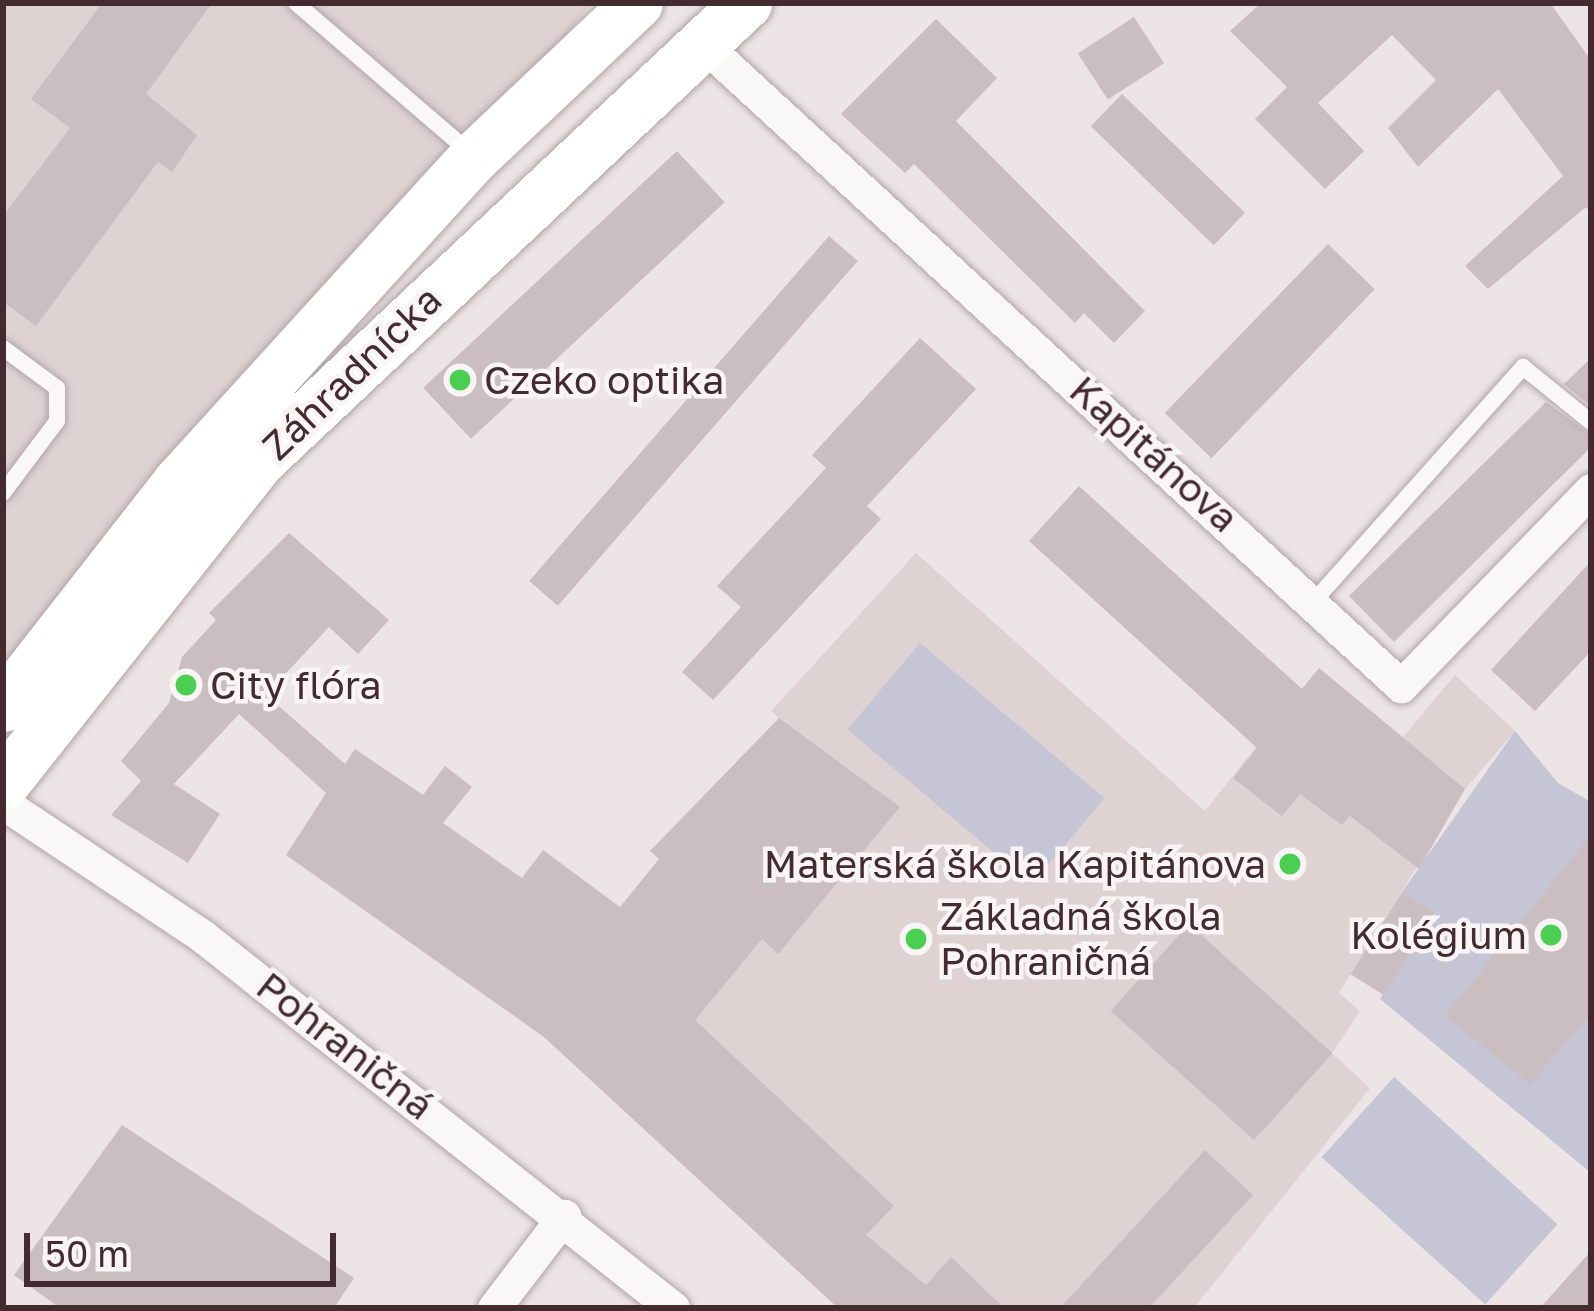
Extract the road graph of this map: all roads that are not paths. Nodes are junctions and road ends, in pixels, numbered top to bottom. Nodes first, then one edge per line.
1 (296, 3) edge
2 (637, 3) edge
3 (746, 3) edge
4 (701, 43) junction
5 (475, 156) junction
6 (3, 349) edge
7 (1591, 422) edge
8 (1591, 490) edge
9 (3, 494) edge
10 (1314, 601) junction
11 (3, 706) edge
12 (3, 784) edge
13 (3, 803) edge
14 (564, 1216) junction
15 (494, 1308) edge
16 (673, 1308) edge

1 - 5 lane
2 - 5 main road, Záhradnícka
3 - 4 main road, Záhradnícka
4 - 10 street, Kapitánova
4 - 12 main road, Záhradnícka
5 - 11 main road, Záhradnícka
6 - 9 lane
7 - 10 lane
8 - 10 street, Kapitánova
13 - 14 street, Pohraničná
14 - 15 street
14 - 16 street, Pohraničná

